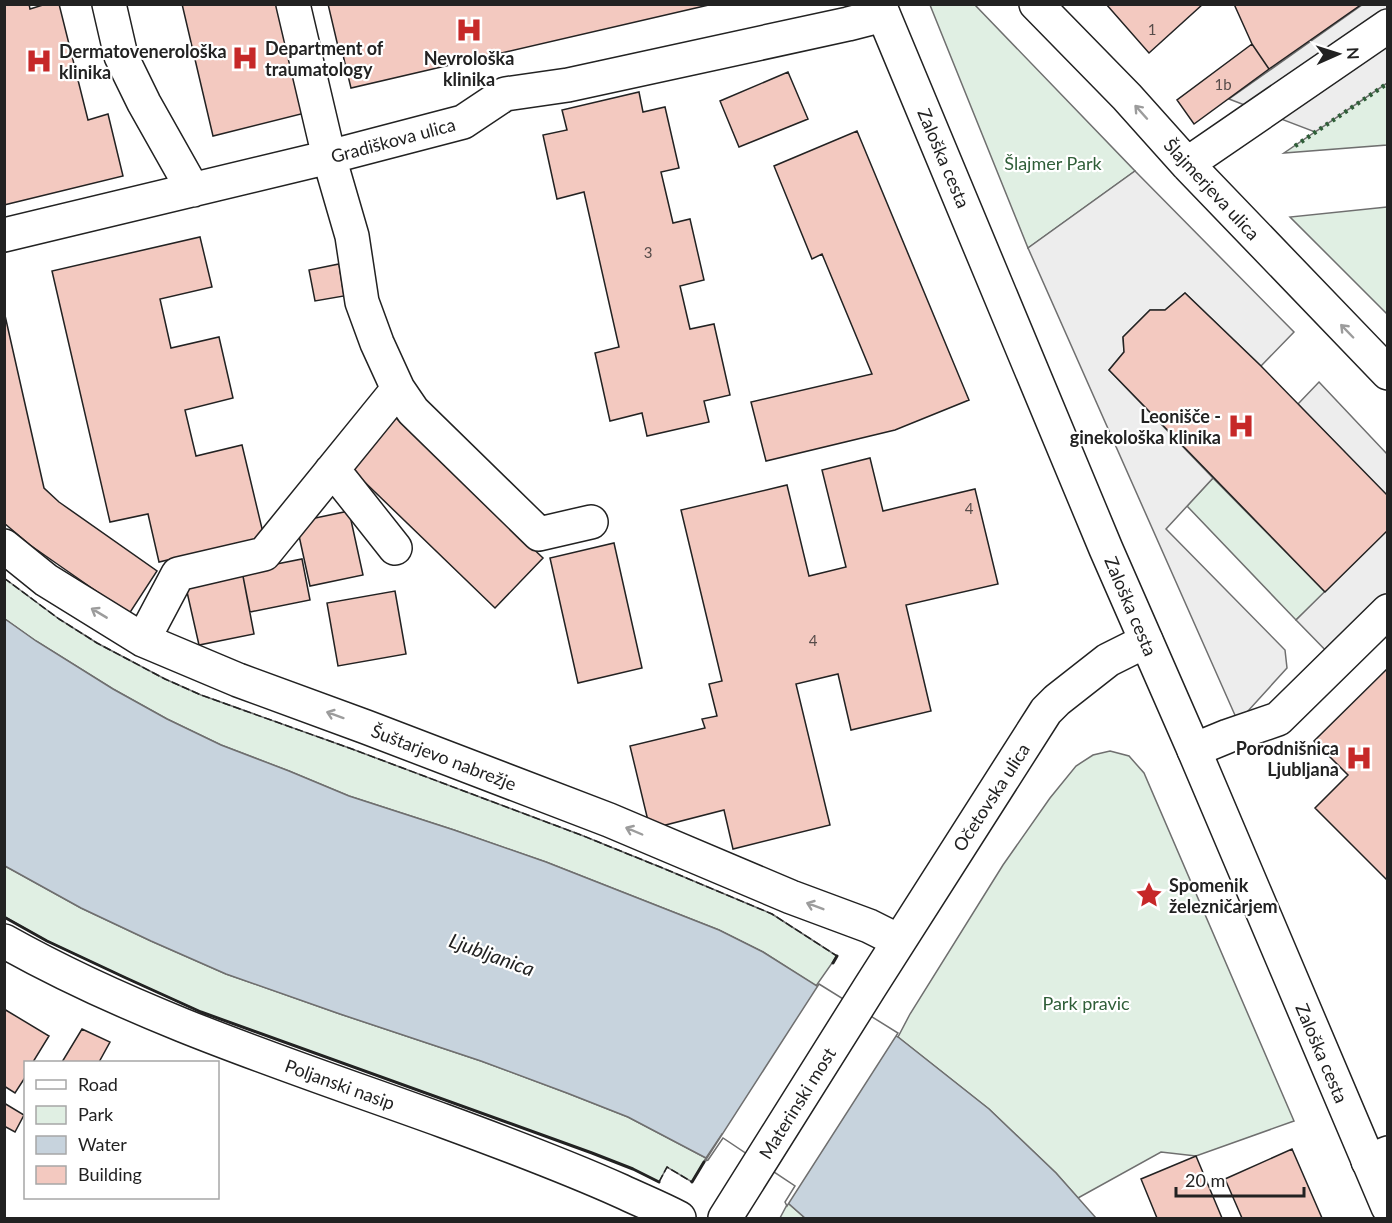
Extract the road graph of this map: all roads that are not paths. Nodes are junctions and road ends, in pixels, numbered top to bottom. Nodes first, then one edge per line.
1 (109, 4) edge
2 (293, 4) edge
3 (1036, 4) edge
4 (881, 10) edge
5 (1388, 26) edge
6 (328, 157) junction
7 (1187, 164) junction
8 (193, 190) junction
9 (4, 235) edge
10 (1388, 373) edge
11 (398, 389) junction
12 (331, 471) junction
13 (591, 522) dead end
14 (4, 546) edge
15 (395, 548) dead end
16 (1388, 611) edge
17 (144, 640) junction
18 (1146, 641) junction
19 (1194, 750) junction
20 (4, 941) edge
21 (899, 941) junction
22 (870, 987) joint
23 (1378, 1157) edge
24 (1388, 1207) edge
25 (678, 1218) edge
26 (725, 1218) edge

1 - 8 street
2 - 6 street
7 -> 3 street, Šlajmerjeva ulica
4 - 6 street, Gradiškova ulica
4 - 18 street, Zaloška cesta
5 - 7 street
6 - 8 street, Gradiškova ulica
6 - 11 street
10 -> 7 street, Šlajmerjeva ulica
8 - 9 street, Gradiškova ulica
11 - 12 street
11 - 13 street
12 - 15 street
12 - 17 street
17 -> 14 street, Šuštarjevo nabrežje
16 - 19 street
21 -> 17 street, Šuštarjevo nabrežje
18 - 19 street, Zaloška cesta
18 - 21 street, Očetovska ulica
19 - 23 street, Zaloška cesta
20 - 25 street, Poljanski nasip
21 - 22 street, Očetovska ulica
22 - 26 street, Materinski most
23 - 24 street, Zaloška cesta

